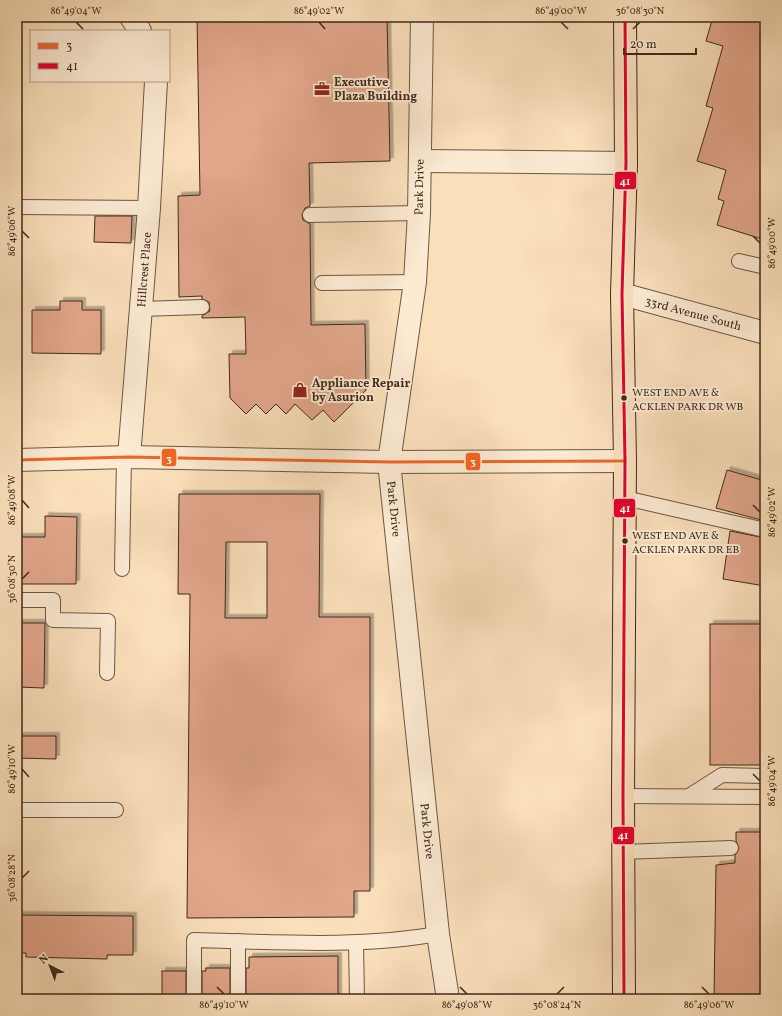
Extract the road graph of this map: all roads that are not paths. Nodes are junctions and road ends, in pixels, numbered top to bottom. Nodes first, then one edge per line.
1 (130, 17) edge
2 (422, 17) edge
3 (625, 17) edge
4 (139, 30) edge
5 (156, 82) edge
6 (420, 161) junction
7 (626, 163) junction
8 (17, 207) edge
9 (149, 208) junction
10 (419, 213) junction
11 (310, 216) dead end
12 (739, 261) dead end
13 (765, 267) edge
14 (415, 282) junction
15 (322, 283) dead end
16 (622, 294) junction
17 (202, 307) dead end
18 (141, 309) junction
19 (765, 333) edge
20 (126, 457) junction
21 (17, 460) edge
22 (625, 461) junction
23 (389, 462) junction
24 (624, 498) junction
25 (765, 530) edge
26 (122, 569) dead end
27 (17, 600) edge
28 (107, 673) dead end
29 (765, 776) edge
30 (623, 796) junction
31 (689, 796) junction
32 (765, 797) edge
33 (17, 810) edge
34 (116, 810) dead end
35 (731, 848) dead end
36 (623, 852) junction
37 (438, 934) junction
38 (238, 941) junction
39 (356, 943) junction
40 (194, 999) edge
41 (238, 999) edge
42 (357, 999) edge
43 (448, 999) edge
44 (624, 999) edge

1 - 4 street
2 - 6 street, Park Drive
3 - 7 main road
5 - 9 street, Hillcrest Place
6 - 7 street
6 - 10 street, Park Drive
7 - 16 main road
8 - 9 lane
9 - 18 street, Hillcrest Place
10 - 11 lane
10 - 14 street, Park Drive
12 - 13 lane
14 - 15 lane
14 - 23 street, Park Drive
16 - 19 street, 33rd Avenue South
16 - 22 main road
17 - 18 lane
18 - 20 street, Hillcrest Place
20 - 21 street
20 - 23 street
20 - 26 lane
22 - 23 street
22 - 24 main road
23 - 37 street, Park Drive
24 - 25 lane
24 - 30 main road
27 - 28 lane
29 - 31 lane
30 - 31 lane
30 - 36 main road
31 - 32 lane
33 - 34 lane
35 - 36 lane
36 - 44 main road
37 - 39 lane
37 - 43 street, Park Drive
38 - 39 lane
38 - 40 lane
38 - 41 lane
39 - 42 lane

